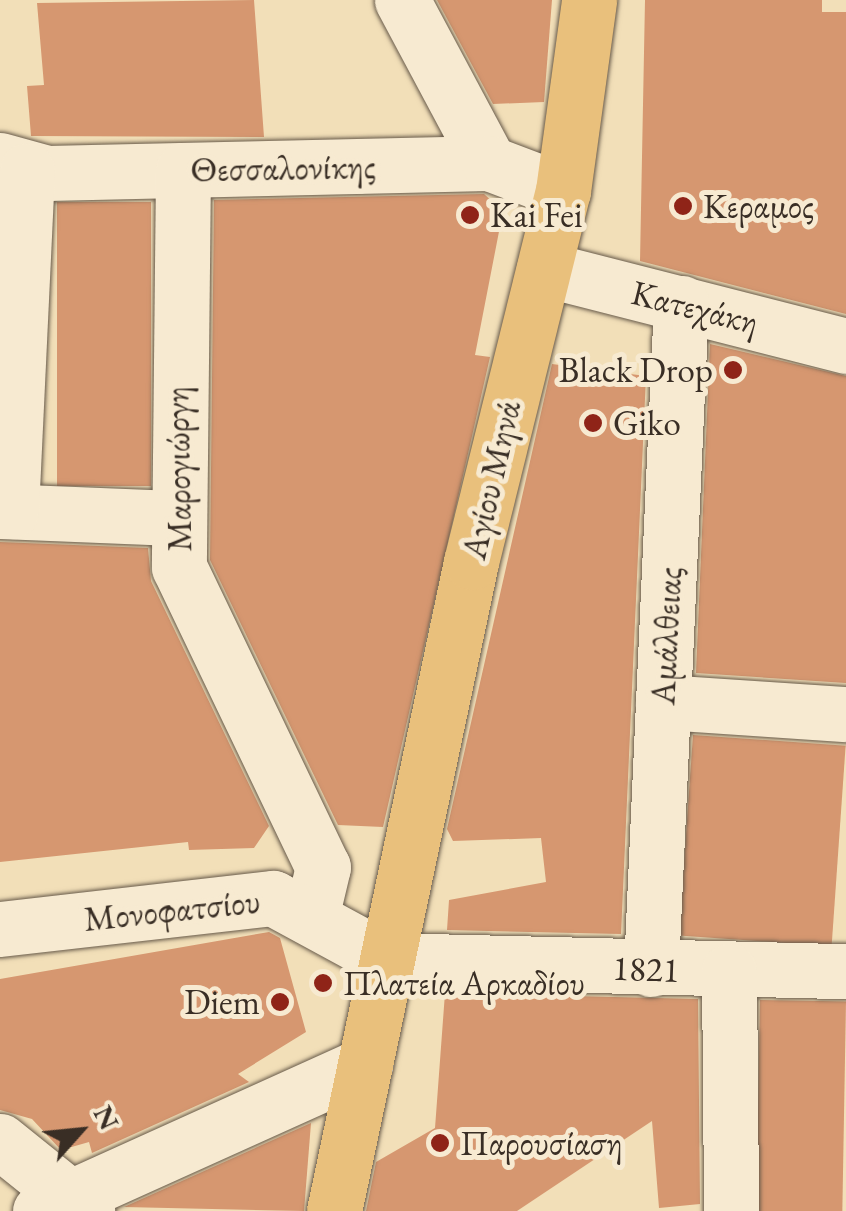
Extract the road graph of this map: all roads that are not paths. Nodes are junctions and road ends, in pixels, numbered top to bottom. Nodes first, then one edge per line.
1 (402, 0) edge
2 (589, 0) edge
3 (490, 163) junction
4 (13, 165) edge
5 (183, 170) junction
6 (563, 191) junction
7 (544, 269) junction
8 (681, 302) junction
9 (846, 346) edge
10 (6, 511) edge
11 (172, 518) junction
12 (663, 702) junction
13 (846, 714) edge
14 (312, 913) junction
15 (0, 929) edge
16 (387, 960) junction
17 (651, 969) junction
18 (729, 971) junction
19 (846, 971) edge
20 (366, 1064) junction
21 (0, 1141) edge
22 (66, 1206) edge
23 (334, 1211) edge
24 (731, 1211) edge

1 - 3 street
2 - 6 main road, Αγίου Μηνά
3 - 5 street, Θεσσαλονίκης
3 - 6 street, Θεσσαλονίκης
4 - 5 street, Θεσσαλονίκης
4 - 10 street
5 - 11 street, Μαρογιώργη
6 - 7 main road, Αγίου Μηνά
7 - 8 street, Κατεχάκη
7 - 16 main road, Αγίου Μηνά
8 - 9 street, Κατεχάκη
8 - 12 street, Αμάλθειας
10 - 11 street
11 - 14 street, Μαρογιώργη
12 - 13 street
12 - 17 street, Αμάλθειας
14 - 15 street, Μονοφατσίου
14 - 16 street, Μονοφατσίου
16 - 17 street, 1821
16 - 20 main road, Αγίου Μηνά
17 - 18 street, 1821
18 - 19 street, 1821
18 - 24 street
20 - 22 street
20 - 23 main road, Αγίου Μηνά
21 - 22 street

